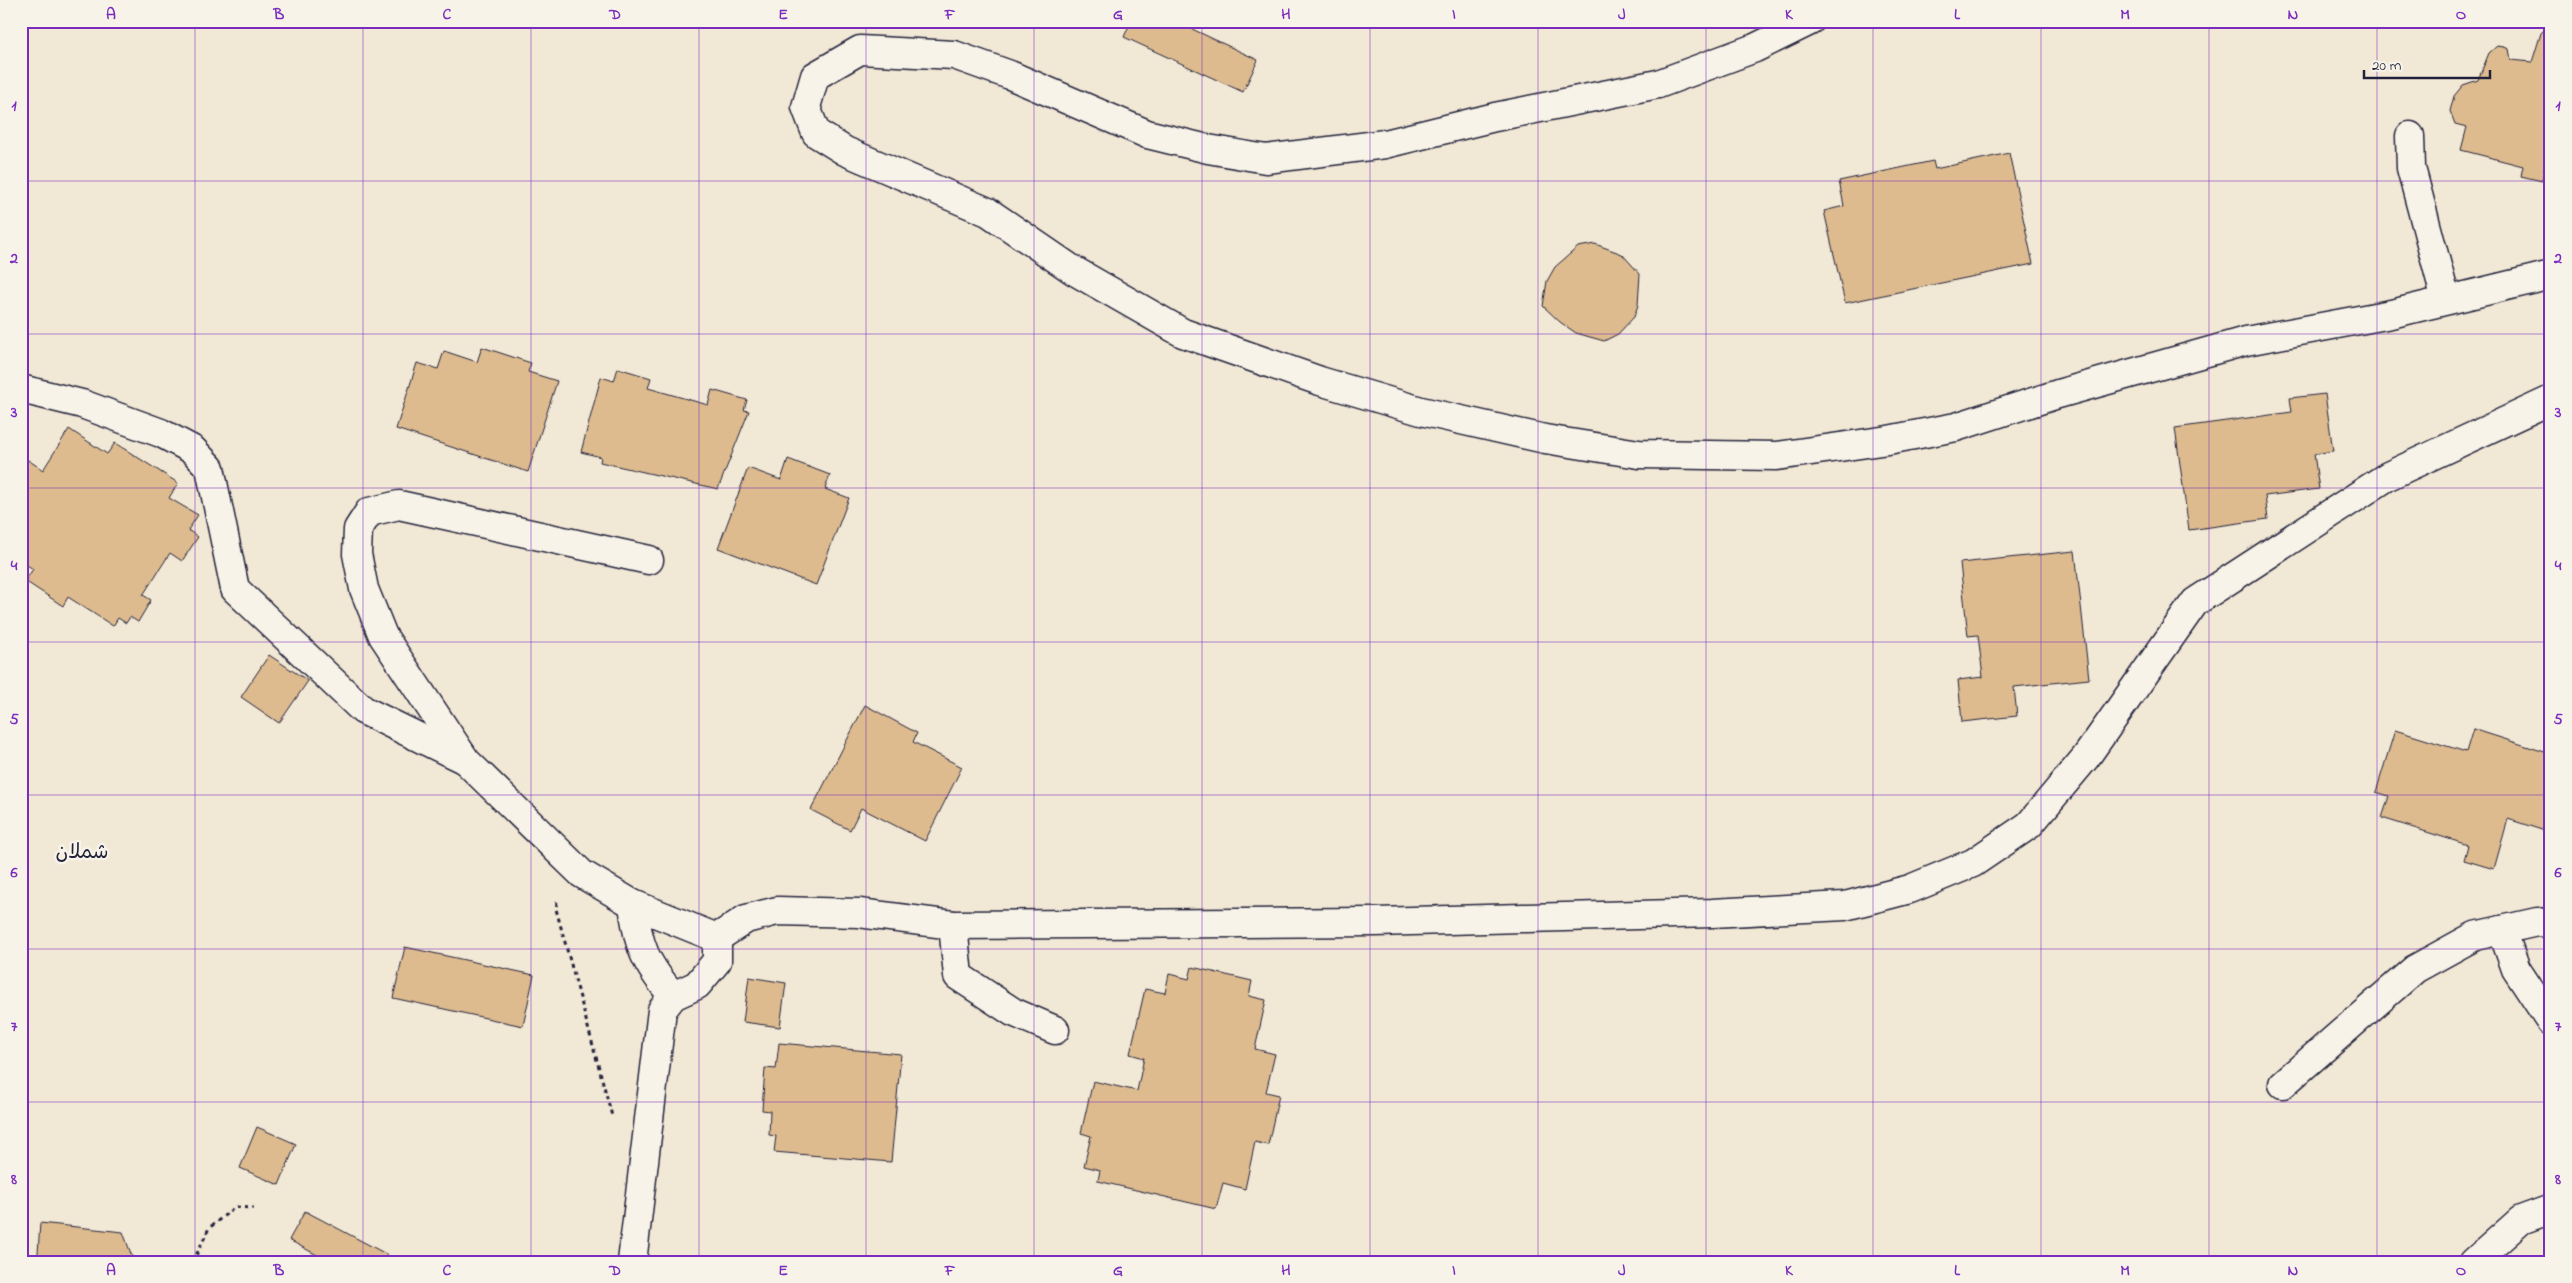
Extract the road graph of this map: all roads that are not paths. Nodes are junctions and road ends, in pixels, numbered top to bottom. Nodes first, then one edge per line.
1 (1810, 21) edge
2 (2410, 136) dead end
3 (2551, 275) edge
4 (2446, 300) junction
5 (21, 389) edge
6 (2551, 400) edge
7 (649, 560) dead end
8 (466, 761) junction
9 (633, 904) junction
10 (2551, 923) edge
11 (953, 925) junction
12 (2502, 930) junction
13 (717, 938) junction
14 (673, 996) junction
15 (2551, 1022) edge
16 (1055, 1030) dead end
17 (2283, 1084) dead end
18 (2551, 1208) edge
19 (632, 1262) edge
20 (2474, 1262) edge

1 - 4 street
2 - 4 street
3 - 4 street
5 - 8 street
6 - 11 street
7 - 8 street
8 - 9 street
9 - 13 street
9 - 14 street
10 - 12 street
11 - 13 street
11 - 16 street
12 - 15 street
12 - 17 street
13 - 14 street
14 - 19 street
18 - 20 street

